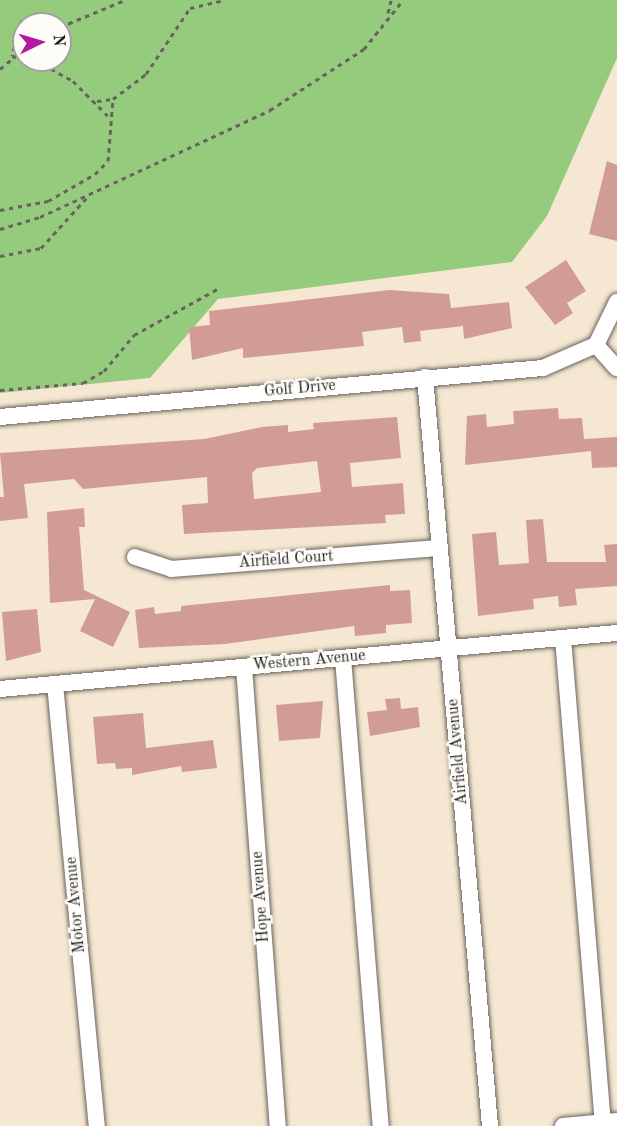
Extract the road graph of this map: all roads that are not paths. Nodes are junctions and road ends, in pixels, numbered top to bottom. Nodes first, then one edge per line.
1 (617, 302) edge
2 (596, 345) junction
3 (617, 368) edge
4 (425, 377) junction
5 (0, 417) edge
6 (438, 548) junction
7 (135, 557) dead end
8 (617, 633) edge
9 (562, 638) junction
10 (449, 649) junction
11 (343, 658) junction
12 (243, 667) junction
13 (55, 684) junction
14 (0, 689) edge
15 (607, 1123) edge
16 (97, 1126) edge
17 (278, 1126) edge
18 (381, 1126) edge
19 (490, 1126) edge
20 (564, 1126) edge

1 - 2 street
2 - 3 street
2 - 4 street, Golf Drive
4 - 5 street, Golf Drive
4 - 6 street, Airfield Avenue
6 - 7 street, Airfield Court
6 - 10 street, Airfield Avenue
8 - 9 street, Western Avenue
9 - 10 street, Western Avenue
9 - 15 street
10 - 11 street, Western Avenue
10 - 19 street, Airfield Avenue
11 - 12 street, Western Avenue
11 - 18 street
12 - 13 street, Western Avenue
12 - 17 street, Hope Avenue
13 - 14 street, Western Avenue
13 - 16 street, Motor Avenue
15 - 20 street

